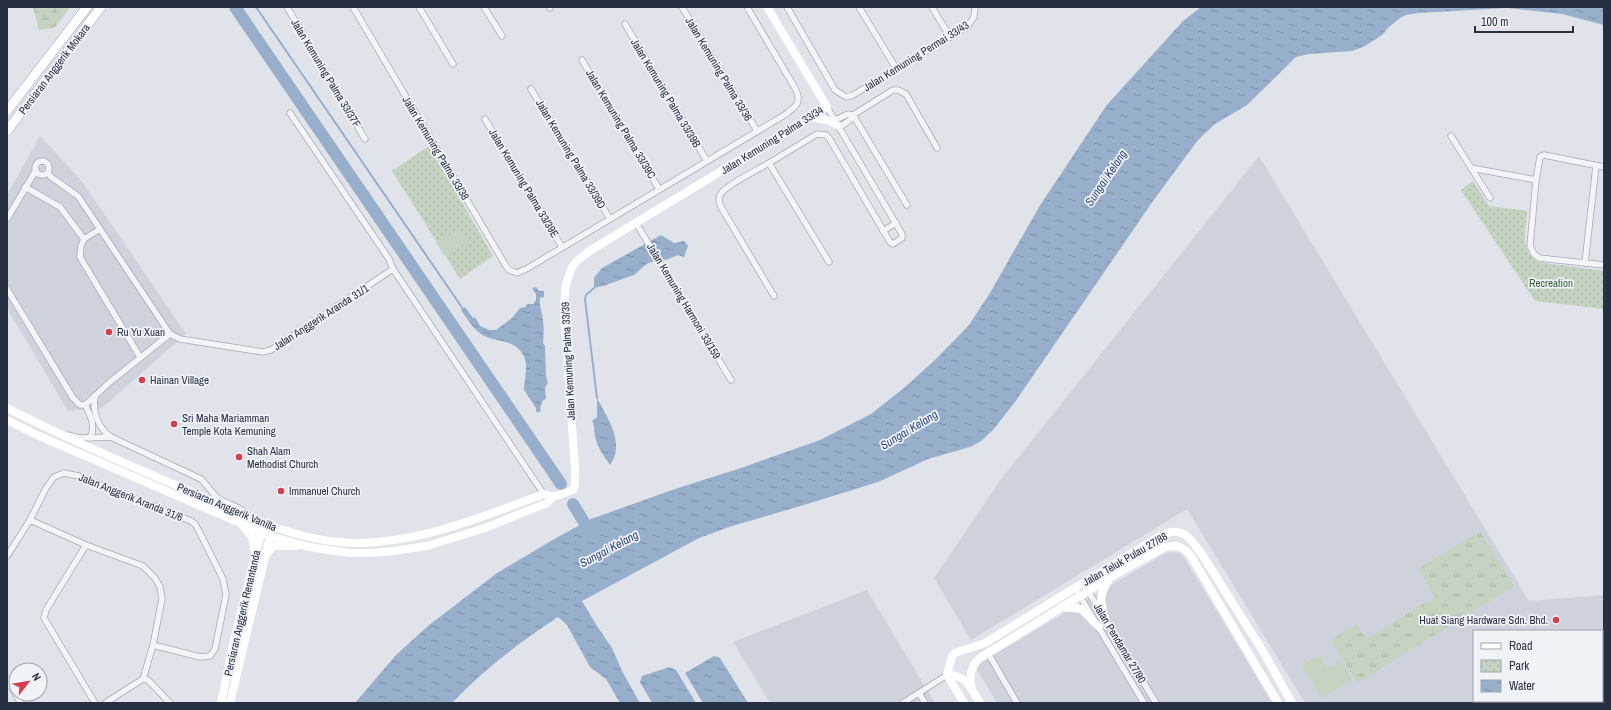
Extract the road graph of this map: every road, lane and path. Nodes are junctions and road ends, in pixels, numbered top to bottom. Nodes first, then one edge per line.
1 (88, 7) edge
2 (101, 7) edge
3 (287, 7) edge
4 (353, 7) edge
5 (418, 7) edge
6 (484, 7) edge
7 (682, 7) edge
8 (746, 7) edge
9 (768, 7) edge
10 (787, 7) edge
11 (859, 7) edge
12 (932, 7) edge
13 (975, 7) edge
14 (625, 24) dead end
15 (502, 36) dead end
16 (950, 37) junction
17 (582, 60) dead end
18 (454, 64) dead end
19 (897, 70) junction
20 (531, 89) dead end
21 (827, 107) junction
22 (7, 111) edge
23 (290, 113) dead end
24 (853, 115) junction
25 (810, 117) junction
26 (485, 119) dead end
27 (837, 124) junction
28 (7, 130) edge
29 (757, 131) junction
30 (1451, 136) dead end
31 (365, 138) dead end
32 (938, 148) dead end
33 (707, 161) junction
34 (770, 164) junction
35 (1596, 166) junction
36 (1604, 167) edge
37 (1471, 168) junction
38 (36, 170) junction
39 (48, 173) junction
40 (1536, 180) junction
41 (701, 183) joint
42 (25, 187) junction
43 (659, 189) junction
44 (1490, 198) dead end
45 (907, 205) dead end
46 (7, 219) edge
47 (610, 219) junction
48 (636, 223) junction
49 (896, 223) junction
50 (100, 229) junction
51 (884, 231) junction
52 (84, 239) junction
53 (562, 247) junction
54 (828, 262) dead end
55 (1585, 263) junction
56 (1604, 265) edge
57 (393, 269) junction
58 (7, 289) edge
59 (774, 296) dead end
60 (170, 334) junction
61 (140, 357) junction
62 (731, 380) dead end
63 (95, 395) junction
64 (85, 405) junction
65 (7, 408) edge
66 (7, 420) edge
67 (57, 431) junction
68 (111, 437) junction
69 (90, 438) junction
70 (544, 494) junction
71 (553, 497) junction
72 (547, 503) junction
73 (250, 517) junction
74 (30, 520) junction
75 (241, 523) junction
76 (263, 524) junction
77 (273, 528) junction
78 (261, 533) junction
79 (270, 536) junction
80 (86, 545) junction
81 (309, 547) junction
82 (255, 555) junction
83 (7, 556) edge
84 (264, 558) junction
85 (1109, 578) junction
86 (1083, 583) junction
87 (1075, 588) junction
88 (1088, 591) junction
89 (1080, 596) junction
90 (1062, 608) junction
91 (1106, 621) junction
92 (1099, 627) junction
93 (153, 645) junction
94 (988, 653) junction
95 (947, 675) junction
96 (143, 679) junction
97 (7, 680) edge
98 (972, 689) junction
99 (919, 693) junction
100 (21, 703) edge
101 (95, 703) edge
102 (105, 703) edge
103 (170, 703) edge
104 (220, 703) edge
105 (230, 703) edge
106 (903, 703) edge
107 (925, 703) edge
108 (964, 703) edge
109 (980, 703) edge
110 (1017, 703) edge
111 (1144, 703) edge
112 (1156, 703) edge
113 (1278, 703) edge
114 (1292, 703) edge

1 - 22 main road, Persiaran Anggerik Mokara
2 - 28 main road, Persiaran Anggerik Mokara
3 - 31 street, Jalan Kemuning Palma 33/37F
4 - 53 street, Jalan Kemuning Palma 33/38
5 - 18 street
6 - 15 street
7 - 29 street, Jalan Kemuning Palma 33/36
8 - 29 street
9 - 21 main road, Jalan Kemuning Palma 33/34
10 - 19 street, Jalan Kemuning Permai 33/43
11 - 19 street
12 - 16 street
13 - 16 street, Jalan Kemuning Permai 33/43
14 - 33 street, Jalan Kemuning Palma 33/39B
16 - 19 street, Jalan Kemuning Permai 33/43
17 - 43 street, Jalan Kemuning Palma 33/39C
20 - 47 street, Jalan Kemuning Palma 33/39D
21 - 25 main road, Jalan Kemuning Palma 33/34
21 - 27 street
23 - 57 street
24 - 27 street
24 - 32 street
24 - 45 street
25 - 27 main road
25 - 41 main road, Jalan Kemuning Palma 33/34
26 - 53 street, Jalan Kemuning Palma 33/39E
27 - 49 street
29 - 33 street
30 - 37 street
33 - 43 street
34 - 51 street
34 - 54 street
34 - 59 street
35 - 36 street
35 - 40 street
35 - 55 street
37 - 40 street
37 - 44 street
38 - 39 street
38 - 39 street
38 - 42 street
39 - 50 street
40 - 55 street
41 - 48 main road, Jalan Kemuning Palma 33/39
42 - 46 street
42 - 52 street
43 - 47 street
47 - 53 street
48 - 62 street, Jalan Kemuning Harmoni 33/159
48 - 71 main road, Jalan Kemuning Palma 33/39
49 - 51 street
49 - 51 street
50 - 52 street
50 - 60 street
52 - 61 street
55 - 56 street
57 - 60 street, Jalan Anggerik Aranda 31/1
57 - 70 street
58 - 64 street
60 - 61 street
61 - 63 street
63 - 64 street
63 - 68 street
64 - 69 street
65 - 67 main road, Persiaran Anggerik Vanilla
66 - 75 main road, Persiaran Anggerik Vanilla
67 - 69 street
67 - 73 main road, Persiaran Anggerik Vanilla
68 - 69 street
68 - 73 street
70 - 71 main road
70 - 72 street
70 - 77 main road, Persiaran Anggerik Vanilla
71 - 72 main road
72 - 81 main road, Persiaran Anggerik Vanilla
73 - 76 main road, Persiaran Anggerik Vanilla
74 - 80 street
74 - 83 street, Jalan Anggerik Aranda 31/6
74 - 93 street, Jalan Anggerik Aranda 31/6
75 - 78 main road, Persiaran Anggerik Vanilla
75 - 82 main road
76 - 77 main road, Persiaran Anggerik Vanilla
76 - 78 main road, Persiaran Anggerik Renantanda
77 - 79 main road
78 - 79 main road, Persiaran Anggerik Vanilla
78 - 82 main road, Persiaran Anggerik Renantanda
79 - 81 main road, Persiaran Anggerik Vanilla
79 - 84 main road
80 - 93 street
80 - 101 street
81 - 84 main road
82 - 104 main road, Persiaran Anggerik Renantanda
84 - 105 main road
85 - 88 main road, Jalan Teluk Pulau 27/88
85 - 91 main road
85 - 113 main road, Jalan Teluk Pulau 27/88
86 - 87 main road, Jalan Teluk Pulau 27/88
86 - 88 street, Jalan Pendamar 27/90
86 - 114 main road, Jalan Teluk Pulau 27/88
87 - 89 street, Jalan Pendamar 27/90
87 - 95 main road, Jalan Teluk Pulau 27/88
88 - 89 main road, Jalan Teluk Pulau 27/88
88 - 91 street, Jalan Pendamar 27/90
89 - 90 main road, Jalan Teluk Pulau 27/88
89 - 92 street, Jalan Pendamar 27/90
90 - 92 main road
90 - 94 main road, Jalan Teluk Pulau 27/88
91 - 112 street, Jalan Pendamar 27/90
92 - 111 street, Jalan Pendamar 27/90
93 - 96 street
94 - 98 main road, Jalan Teluk Pulau 27/88
94 - 110 street
95 - 98 main road
95 - 99 street
95 - 108 main road
96 - 102 street
96 - 103 street
97 - 100 street
98 - 109 main road
99 - 106 street
99 - 107 street

